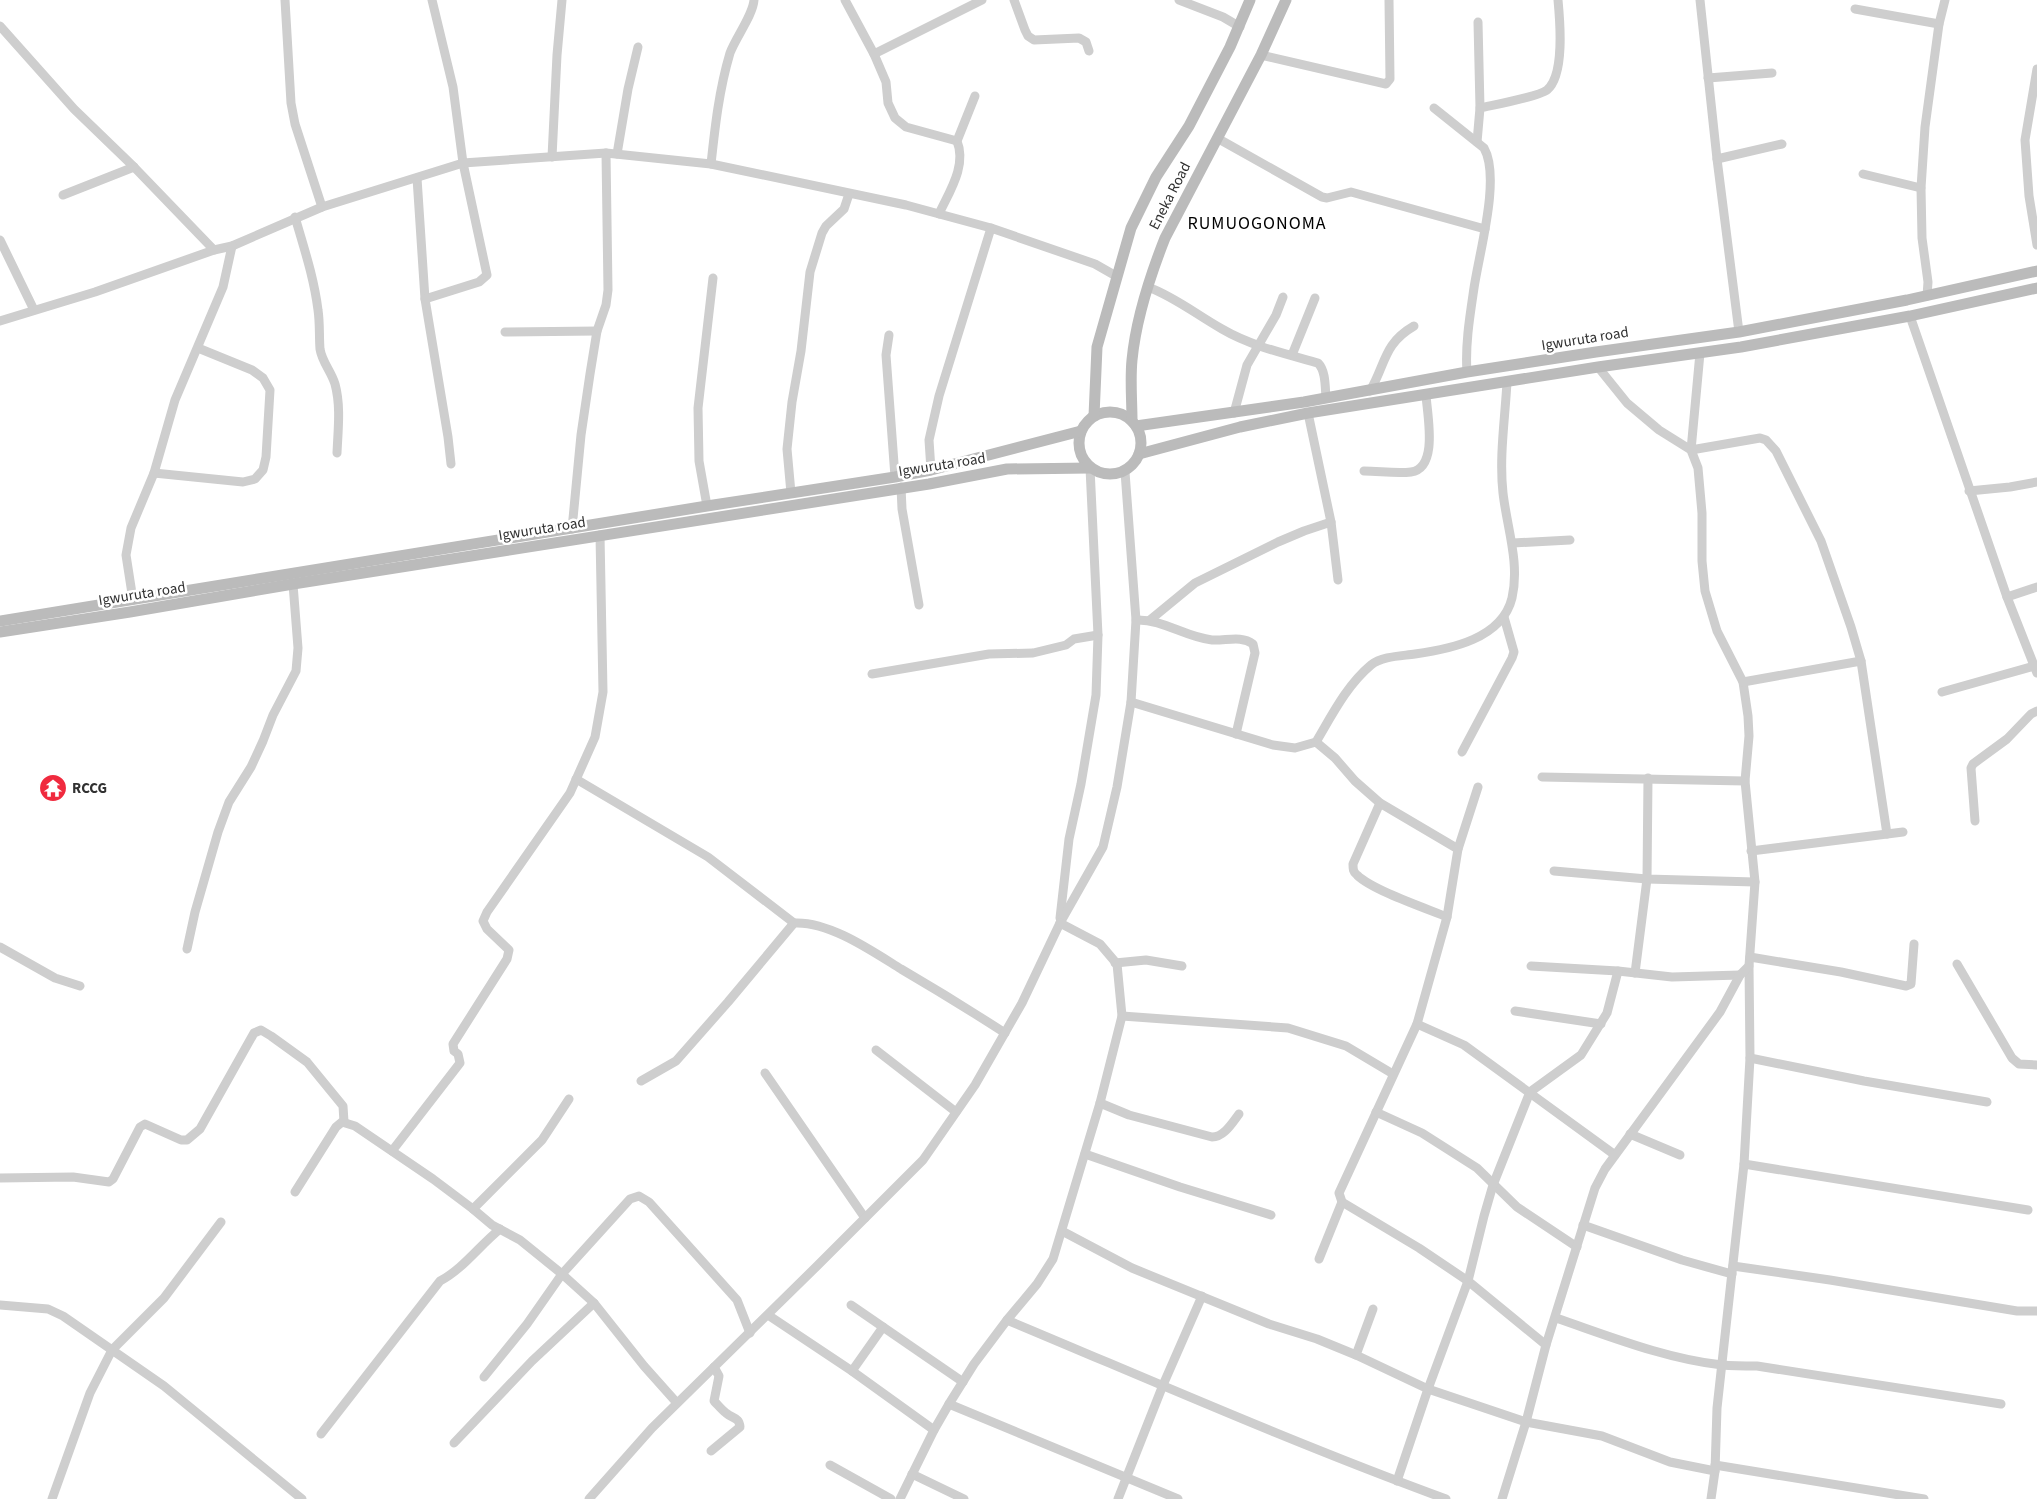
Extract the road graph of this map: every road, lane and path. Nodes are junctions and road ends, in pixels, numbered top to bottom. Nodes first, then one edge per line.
1 (285, 0) edge
2 (432, 0) edge
3 (562, 0) edge
4 (754, 0) edge
5 (845, 0) edge
6 (982, 0) edge
7 (1014, 0) edge
8 (1179, 0) edge
9 (1250, 0) edge
10 (1286, 0) edge
11 (1388, 0) edge
12 (1558, 0) edge
13 (1700, 0) edge
14 (1945, 0) edge
15 (1855, 9) dead end
16 (1478, 22) dead end
17 (1939, 24) junction
18 (0, 26) edge
19 (1240, 28) junction
20 (638, 47) dead end
21 (1089, 51) dead end
22 (874, 54) junction
23 (1260, 55) junction
24 (2037, 69) edge
25 (1772, 73) dead end
26 (1708, 78) junction
27 (975, 96) dead end
28 (1434, 108) dead end
29 (1480, 108) junction
30 (1217, 138) junction
31 (957, 141) junction
32 (1477, 142) junction
33 (1782, 144) dead end
34 (606, 152) junction
35 (617, 154) junction
36 (552, 157) junction
37 (1717, 159) junction
38 (463, 163) junction
39 (711, 164) junction
40 (134, 167) junction
41 (1863, 174) dead end
42 (417, 178) junction
43 (1921, 188) junction
44 (849, 194) junction
45 (63, 195) dead end
46 (322, 207) junction
47 (939, 214) junction
48 (295, 217) junction
49 (991, 228) junction
50 (1485, 229) junction
51 (0, 240) edge
52 (2037, 245) edge
53 (232, 246) junction
54 (214, 250) junction
55 (2037, 271) edge
56 (1116, 276) junction
57 (713, 278) dead end
58 (1148, 287) junction
59 (2037, 288) edge
60 (1927, 296) junction
61 (1283, 297) dead end
62 (425, 298) junction
63 (1315, 298) dead end
64 (34, 310) junction
65 (1910, 316) junction
66 (0, 321) edge
67 (1414, 326) dead end
68 (598, 331) junction
69 (505, 332) dead end
70 (1739, 332) junction
71 (889, 335) dead end
72 (1258, 344) junction
73 (198, 348) junction
74 (1700, 353) junction
75 (1292, 355) junction
76 (1598, 367) junction
77 (1467, 372) junction
78 (1507, 382) junction
79 (1370, 391) junction
80 (1426, 395) junction
81 (1326, 398) junction
82 (1234, 413) junction
83 (1308, 413) junction
84 (1094, 416) junction
85 (1134, 424) junction
86 (1080, 431) junction
87 (1691, 450) junction
88 (337, 453) dead end
89 (1139, 454) junction
90 (451, 464) dead end
91 (1090, 468) junction
92 (931, 470) junction
93 (1364, 471) dead end
94 (1125, 472) junction
95 (154, 473) junction
96 (898, 482) junction
97 (2037, 482) edge
98 (1969, 491) junction
99 (791, 493) junction
100 (708, 506) junction
101 (1331, 522) junction
102 (572, 529) junction
103 (600, 535) junction
104 (1570, 540) dead end
105 (1513, 543) junction
106 (1338, 580) dead end
107 (293, 584) junction
108 (2037, 587) edge
109 (2007, 596) junction
110 (133, 600) junction
111 (919, 605) dead end
112 (1504, 617) junction
113 (1136, 620) junction
114 (1150, 620) junction
115 (0, 621) edge
116 (0, 632) edge
117 (1098, 635) junction
118 (1861, 661) junction
119 (2035, 669) edge
120 (872, 674) dead end
121 (1743, 682) junction
122 (1942, 692) dead end
123 (1131, 702) junction
124 (2037, 711) edge
125 (1236, 734) junction
126 (1316, 742) junction
127 (1462, 752) dead end
128 (1542, 776) dead end
129 (1648, 778) junction
130 (576, 779) junction
131 (1745, 781) junction
132 (1478, 787) dead end
133 (1380, 802) junction
134 (1974, 821) dead end
135 (1903, 832) dead end
136 (1887, 834) junction
137 (1458, 849) junction
138 (1751, 851) junction
139 (1554, 871) dead end
140 (1648, 879) junction
141 (1755, 882) junction
142 (1447, 917) junction
143 (794, 923) junction
144 (1060, 923) junction
145 (1914, 944) dead end
146 (0, 947) edge
147 (187, 949) dead end
148 (1750, 962) junction
149 (1115, 963) junction
150 (1957, 964) dead end
151 (1182, 966) dead end
152 (1531, 966) dead end
153 (1618, 971) junction
154 (1635, 972) junction
155 (1740, 975) junction
156 (80, 986) dead end
157 (1515, 1011) dead end
158 (1122, 1016) junction
159 (1417, 1024) junction
160 (1601, 1024) junction
161 (1005, 1033) junction
162 (876, 1050) dead end
163 (1750, 1058) junction
164 (2037, 1065) edge
165 (764, 1073) dead end
166 (1394, 1074) junction
167 (641, 1081) dead end
168 (1530, 1092) junction
169 (569, 1099) dead end
170 (1987, 1102) dead end
171 (1100, 1103) junction
172 (956, 1112) junction
173 (1376, 1112) junction
174 (1239, 1114) dead end
175 (344, 1122) junction
176 (1630, 1134) junction
177 (392, 1151) junction
178 (1085, 1154) junction
179 (1614, 1155) junction
180 (1680, 1155) dead end
181 (1744, 1164) junction
182 (0, 1178) edge
183 (1494, 1185) junction
184 (295, 1192) dead end
185 (1342, 1202) junction
186 (473, 1209) junction
187 (2028, 1210) dead end
188 (1270, 1216) dead end
189 (865, 1218) junction
190 (221, 1222) dead end
191 (1583, 1225) junction
192 (500, 1229) junction
193 (1062, 1231) junction
194 (1577, 1247) junction
195 (1319, 1260) dead end
196 (1733, 1270) junction
197 (562, 1274) junction
198 (1468, 1281) junction
199 (1202, 1296) junction
200 (594, 1303) junction
201 (0, 1305) edge
202 (852, 1305) dead end
203 (1374, 1309) dead end
204 (2037, 1311) edge
205 (768, 1315) junction
206 (1556, 1318) junction
207 (1007, 1320) junction
208 (883, 1327) junction
209 (750, 1333) junction
210 (1546, 1345) junction
211 (112, 1350) junction
212 (1356, 1355) junction
213 (1722, 1365) junction
214 (714, 1367) junction
215 (852, 1371) junction
216 (484, 1377) dead end
217 (963, 1382) junction
218 (1163, 1385) junction
219 (1428, 1389) junction
220 (677, 1403) junction
221 (949, 1404) junction
222 (2001, 1404) dead end
223 (1526, 1422) junction
224 (934, 1430) junction
225 (321, 1434) dead end
226 (454, 1443) dead end
227 (711, 1451) dead end
228 (830, 1465) dead end
229 (1715, 1468) junction
230 (912, 1474) junction
231 (1126, 1478) junction
232 (1397, 1481) junction
233 (52, 1499) edge
234 (302, 1499) edge
235 (589, 1499) edge
236 (891, 1499) edge
237 (900, 1499) edge
238 (964, 1499) edge
239 (1118, 1499) edge
240 (1178, 1499) edge
241 (1446, 1499) edge
242 (1502, 1499) edge
243 (1711, 1499) edge
244 (1924, 1499) edge

1 - 46 street
2 - 38 street
3 - 36 street
4 - 39 street
5 - 22 street
6 - 22 street
7 - 21 street
8 - 19 street
9 - 19 main road, Eneka Road
10 - 23 main road, Eneka Road
11 - 23 street
12 - 29 street
13 - 26 street
14 - 17 street
15 - 17 street
16 - 29 street
17 - 43 street
18 - 40 street
19 - 56 main road, Eneka Road
20 - 35 street
22 - 31 street
23 - 30 main road, Eneka Road
24 - 52 street
25 - 26 street
26 - 37 street
27 - 31 street
28 - 32 street
29 - 32 street
30 - 50 street
30 - 58 main road, Eneka Road
31 - 47 street
32 - 50 street
33 - 37 street
34 - 35 street
34 - 36 street
34 - 68 street
35 - 39 street
36 - 38 street
37 - 70 street
38 - 42 street
38 - 62 street
39 - 44 street
40 - 45 street
40 - 54 street
41 - 43 street
42 - 46 street
42 - 62 street
43 - 60 street
44 - 47 street
44 - 99 street
46 - 48 street
47 - 49 street
48 - 53 street
48 - 88 street
49 - 56 street
49 - 92 street
50 - 77 street
51 - 64 street
53 - 54 street
53 - 73 street
54 - 64 street
55 - 60 main road, Igwuruta road
56 - 84 main road, Eneka Road
57 - 100 street
58 - 72 street
58 - 85 main road, Eneka Road
59 - 65 main road, Igwuruta road
60 - 70 main road, Igwuruta road
61 - 72 street
62 - 90 street
63 - 75 street
64 - 66 street
65 - 74 main road, Igwuruta road
65 - 98 street
67 - 79 street
68 - 69 street
68 - 102 street
70 - 77 main road, Igwuruta road
71 - 96 street
72 - 75 street
72 - 82 street
73 - 95 street
73 - 95 street
74 - 76 main road, Igwuruta road
74 - 87 street
75 - 81 street
76 - 78 main road, Igwuruta road
76 - 87 street
77 - 79 main road, Igwuruta road
78 - 80 main road, Igwuruta road
78 - 105 street
79 - 81 main road, Igwuruta road
80 - 83 main road, Igwuruta road
80 - 93 street
81 - 82 main road, Igwuruta road
82 - 85 main road, Igwuruta road
83 - 89 main road, Igwuruta road
83 - 101 street
84 - 85 main road
84 - 86 main road
85 - 89 main road
86 - 91 main road
86 - 92 main road, Igwuruta road
87 - 118 street
87 - 121 street
89 - 94 main road
91 - 94 main road
91 - 96 main road, Igwuruta road
91 - 117 street
92 - 96 main road, Igwuruta road
94 - 113 street
95 - 110 street
96 - 99 main road, Igwuruta road
96 - 103 main road, Igwuruta road
96 - 111 street
97 - 98 street
98 - 109 street
99 - 100 main road, Igwuruta road
100 - 102 main road, Igwuruta road
101 - 106 street
101 - 114 street
102 - 110 main road, Igwuruta road
103 - 107 main road, Igwuruta road
103 - 130 street
104 - 105 street
105 - 112 street
107 - 116 main road, Igwuruta road
107 - 147 street
108 - 109 street
109 - 119 street
110 - 115 main road, Igwuruta road
112 - 126 street
112 - 127 street
113 - 114 street
113 - 123 street
114 - 125 street
117 - 120 street
117 - 144 street
118 - 121 street
118 - 136 street
119 - 122 street
121 - 131 street
123 - 125 street
123 - 144 street
124 - 134 street
125 - 126 street
126 - 133 street
128 - 129 street
129 - 131 street
129 - 140 street
130 - 143 street
130 - 177 street
131 - 138 street
132 - 137 street
133 - 137 street
133 - 142 street
135 - 136 street
136 - 138 street
137 - 142 street
138 - 141 street
139 - 140 street
140 - 141 street
140 - 154 street
141 - 148 street
142 - 159 street
143 - 161 street
143 - 167 street
144 - 149 street
144 - 161 street
145 - 148 street
146 - 156 street
148 - 155 street
148 - 163 street
149 - 151 street
149 - 158 street
150 - 164 street
152 - 153 street
153 - 154 street
153 - 160 street
154 - 155 street
155 - 176 street
157 - 160 street
158 - 166 street
158 - 171 street
159 - 166 street
159 - 168 street
160 - 168 street
161 - 172 street
162 - 172 street
163 - 170 street
163 - 181 street
165 - 189 street
166 - 173 street
168 - 179 street
168 - 183 street
169 - 186 street
171 - 174 street
171 - 178 street
172 - 189 street
173 - 183 street
173 - 185 street
175 - 177 street
175 - 182 street
175 - 184 street
176 - 179 street
176 - 180 street
177 - 186 street
178 - 188 street
178 - 193 street
179 - 191 street
181 - 187 street
181 - 196 street
183 - 194 street
183 - 198 street
185 - 195 street
185 - 198 street
186 - 192 street
189 - 205 street
190 - 211 street
191 - 194 street
191 - 196 street
192 - 197 street
192 - 225 street
193 - 199 street
193 - 207 street
194 - 206 street
196 - 204 street
196 - 213 street
197 - 200 street
197 - 209 street
197 - 216 street
198 - 210 street
198 - 219 street
199 - 212 street
199 - 218 street
200 - 220 street
200 - 226 street
201 - 211 street
202 - 208 street
203 - 212 street
205 - 209 street
205 - 215 street
206 - 210 street
206 - 213 street
207 - 217 street
207 - 218 street
208 - 215 street
208 - 217 street
209 - 214 street
210 - 223 street
211 - 233 street
211 - 234 street
212 - 219 street
213 - 222 street
213 - 229 street
214 - 220 street
214 - 227 street
215 - 224 street
217 - 221 street
218 - 231 street
218 - 232 street
219 - 223 street
219 - 232 street
220 - 235 street
221 - 224 street
221 - 231 street
223 - 229 street
223 - 242 street
224 - 230 street
228 - 236 street
229 - 243 street
229 - 244 street
230 - 237 street
230 - 238 street
231 - 239 street
231 - 240 street
232 - 241 street

